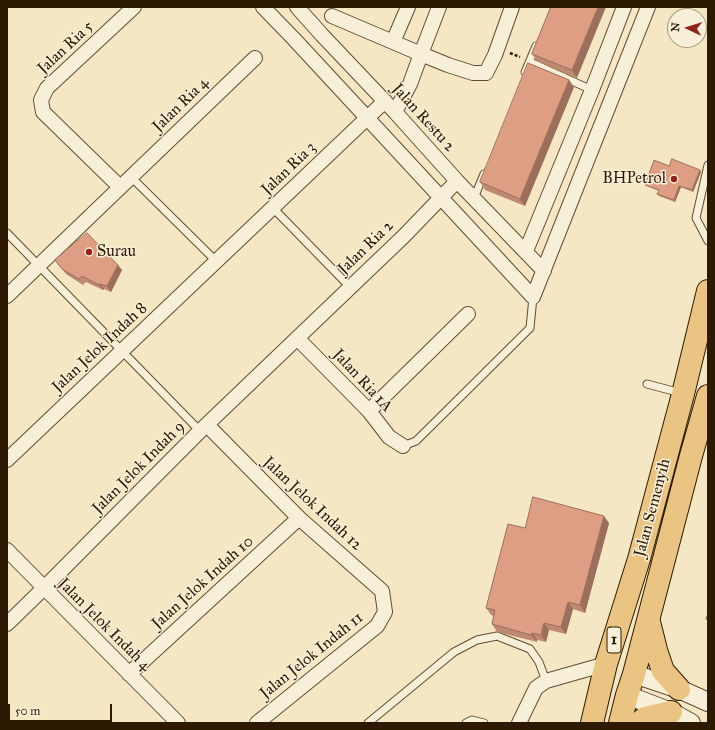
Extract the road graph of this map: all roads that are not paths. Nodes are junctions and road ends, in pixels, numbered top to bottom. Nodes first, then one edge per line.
1 (134, 7) edge
2 (263, 7) edge
3 (297, 7) edge
4 (408, 7) edge
5 (439, 7) edge
6 (512, 7) edge
7 (624, 7) edge
8 (648, 7) edge
9 (334, 11) edge
10 (309, 12) edge
11 (322, 35) junction
12 (538, 41) edge
13 (393, 42) junction
14 (421, 54) junction
15 (255, 58) dead end
16 (530, 62) junction
17 (524, 76) edge
18 (592, 90) junction
19 (385, 101) junction
20 (395, 112) junction
21 (368, 118) junction
22 (708, 165) edge
23 (486, 169) edge
24 (131, 177) junction
25 (457, 181) junction
26 (120, 187) junction
27 (441, 197) junction
28 (474, 198) junction
29 (273, 208) junction
30 (7, 233) edge
31 (708, 241) edge
32 (526, 251) junction
33 (216, 261) junction
34 (39, 265) junction
35 (544, 271) junction
36 (350, 287) junction
37 (708, 291) edge
38 (7, 296) edge
39 (533, 297) junction
40 (468, 314) dead end
41 (297, 338) junction
42 (122, 350) junction
43 (647, 384) dead end
44 (683, 394) junction
45 (708, 396) edge
46 (369, 411) junction
47 (203, 428) junction
48 (404, 446) joint
49 (7, 460) edge
50 (300, 518) junction
51 (7, 550) edge
52 (640, 559) junction
53 (44, 588) junction
54 (385, 612) joint
55 (649, 619) junction
56 (7, 624) edge
57 (606, 664) junction
58 (129, 674) junction
59 (546, 681) junction
60 (628, 684) junction
61 (679, 689) junction
62 (708, 702) edge
63 (670, 718) edge
64 (178, 723) edge
65 (257, 723) edge
66 (368, 723) edge
67 (466, 723) edge
68 (484, 723) edge
69 (519, 723) edge
70 (592, 723) edge
71 (602, 723) edge
72 (620, 723) edge
73 (639, 723) edge
74 (691, 723) edge

1 - 26 street, Jalan Ria 5
2 - 21 street
3 - 10 street, Jalan Restu 2
4 - 13 street
5 - 14 street
6 - 14 street
7 - 18 street
8 - 35 street
9 - 11 street
9 - 13 street
10 - 11 street, Jalan Restu 2
11 - 19 street, Jalan Restu 2
12 - 16 lane
13 - 14 street
14 - 20 street
15 - 24 street, Jalan Ria 4
16 - 17 lane
16 - 18 lane
18 - 32 street
19 - 20 street, Jalan Restu 2
19 - 21 street, Jalan Ria 3
20 - 25 street, Jalan Restu 2
21 - 27 street
21 - 29 street, Jalan Ria 3
22 - 31 lane
23 - 28 lane
24 - 26 street, Jalan Ria 4
24 - 33 lane
25 - 27 street, Jalan Ria 2
25 - 28 street, Jalan Restu 2
26 - 34 street, Jalan Ria 4
27 - 36 street, Jalan Ria 2
27 - 39 street
28 - 32 street, Jalan Restu 2
29 - 33 street, Jalan Ria 3
29 - 36 lane
30 - 34 lane
32 - 35 street, Jalan Restu 2
33 - 42 street, Jalan Jelok Indah 8
34 - 38 street, Jalan Ria 4
34 - 42 lane
35 - 39 street
36 - 41 street, Jalan Ria 2
37 - 44 main road, Jalan Semenyih / 1
39 - 48 lane
40 - 46 street
41 - 46 street, Jalan Ria 1A
41 - 47 street, Jalan Jelok Indah 9
42 - 47 lane
42 - 49 street, Jalan Jelok Indah 8
43 - 44 lane
44 - 52 main road, Jalan Semenyih / 1
45 - 55 main road, Jalan Semenyih / 1
46 - 48 street, Jalan Ria 1A
47 - 50 street, Jalan Jelok Indah 12
47 - 53 street, Jalan Jelok Indah 9
50 - 54 street, Jalan Jelok Indah 12
50 - 58 street, Jalan Jelok Indah 10
51 - 53 street, Jalan Jelok Indah 4
52 - 57 main road, Jalan Semenyih / 1
52 - 60 main road
53 - 56 street, Jalan Jelok Indah 9
53 - 58 street, Jalan Jelok Indah 4
54 - 65 street, Jalan Jelok Indah 11
55 - 60 main road, Jalan Semenyih / 1
55 - 61 main road
57 - 59 street
57 - 70 main road, Jalan Semenyih / 1
58 - 64 street, Jalan Jelok Indah 4
59 - 66 lane
59 - 69 street
60 - 61 street
60 - 63 street
60 - 71 main road
60 - 72 main road, Jalan Semenyih / 1
61 - 62 street
63 - 73 main road
63 - 74 street
67 - 68 lane

